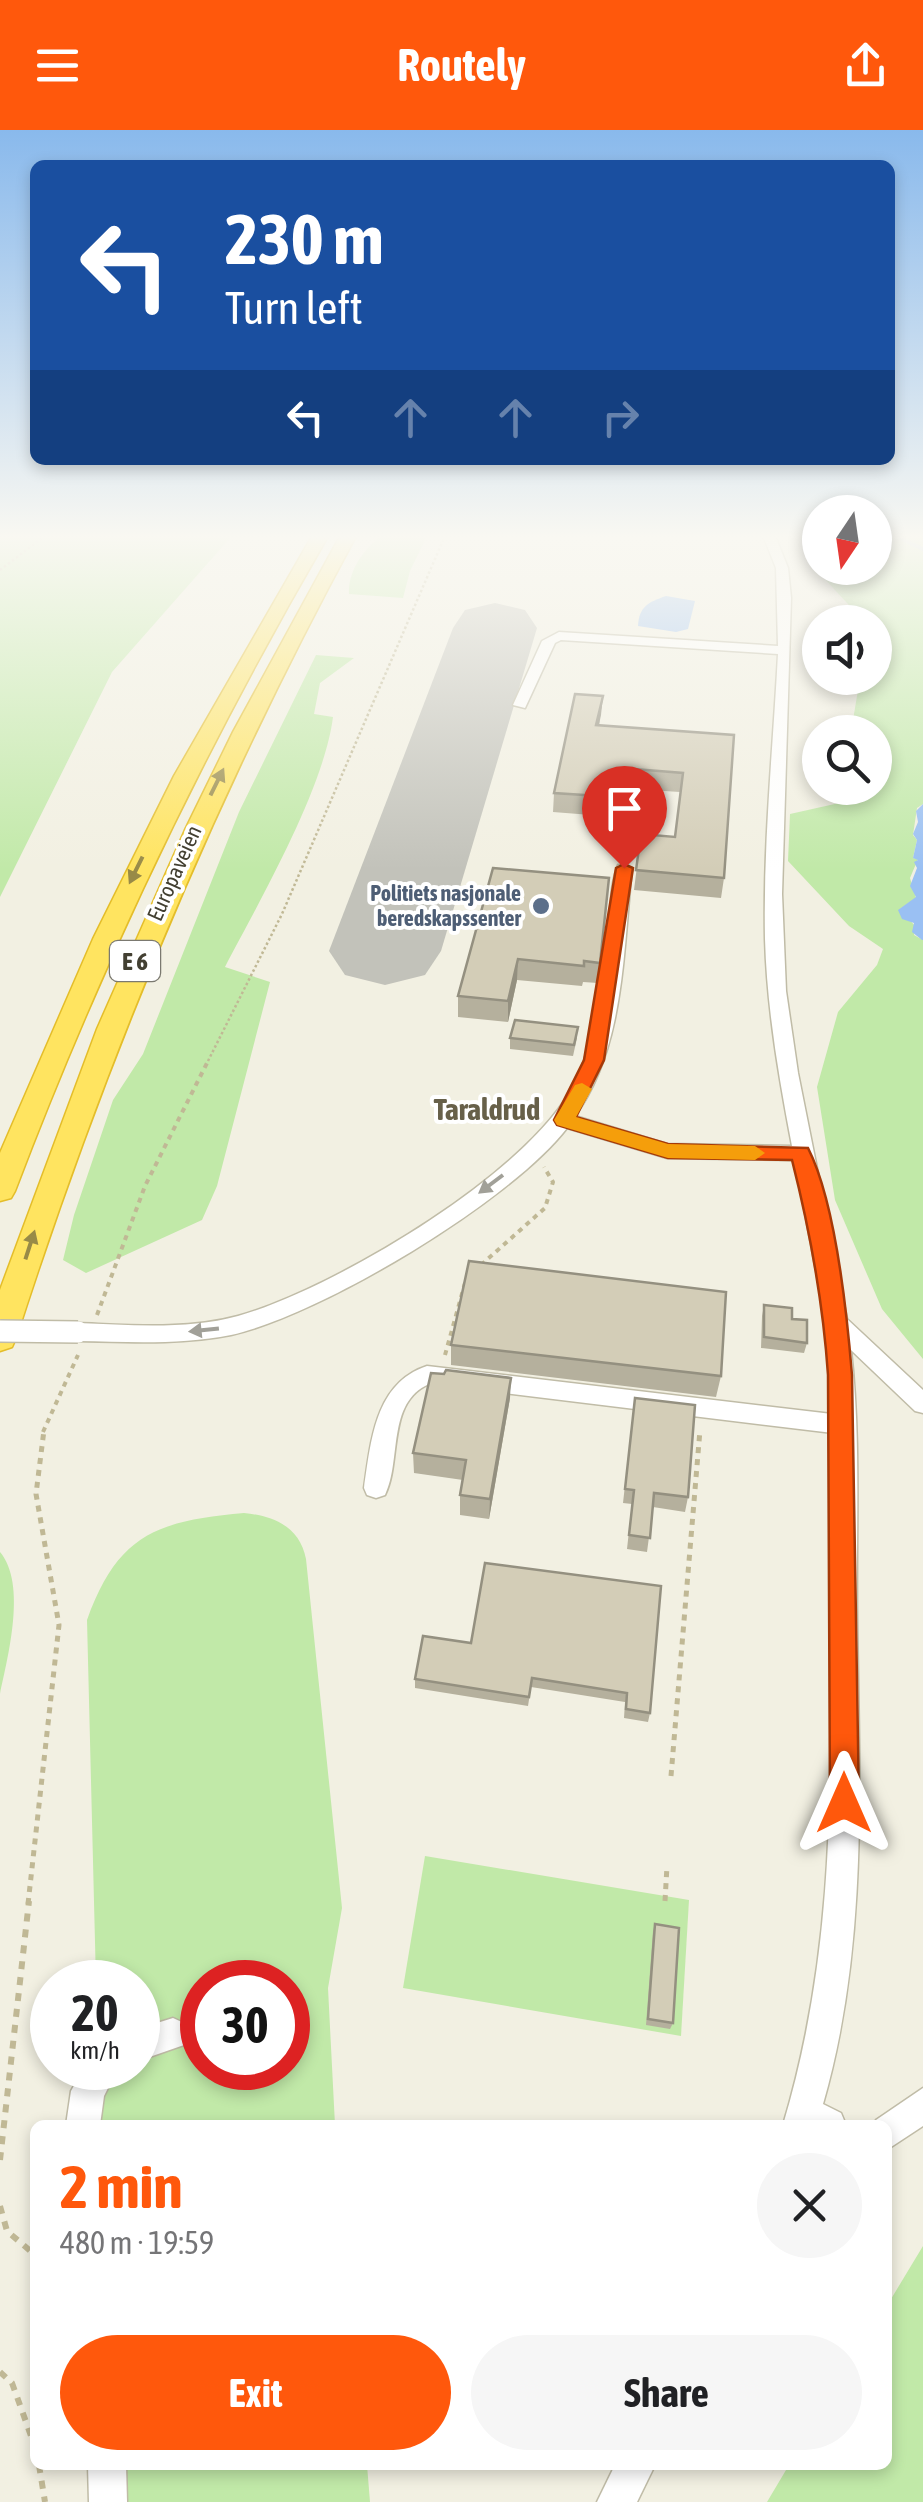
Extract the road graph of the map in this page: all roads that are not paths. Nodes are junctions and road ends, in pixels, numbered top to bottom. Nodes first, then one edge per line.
1 (256, 649) edge
2 (286, 649) edge
3 (546, 649) edge
4 (763, 649) edge
5 (784, 650) joint
6 (520, 705) dead end
7 (624, 868) dead end
8 (564, 1120) junction
9 (800, 1153) junction
10 (0, 1191) edge
11 (836, 1322) junction
12 (0, 1334) edge
13 (923, 1404) edge
14 (843, 1424) junction
15 (376, 1488) dead end
16 (174, 2034) dead end
17 (160, 2038) edge
18 (89, 2090) edge
19 (923, 2106) edge
20 (84, 2120) edge
21 (811, 2120) edge
22 (892, 2129) edge
23 (107, 2470) edge
24 (633, 2470) edge
25 (108, 2502) edge
26 (616, 2502) edge

1 -> 10 highway, Europaveien / E 6
12 -> 2 highway, Europaveien / E 6
3 - 6 street
4 - 5 street
5 - 9 street
7 - 8 street
8 - 9 street
8 -> 12 street, bridge
9 - 11 street
11 - 13 street
11 - 14 street
14 - 15 street
14 - 21 street
16 - 17 street
18 - 20 street
19 - 22 street
23 - 25 street
24 - 26 street

